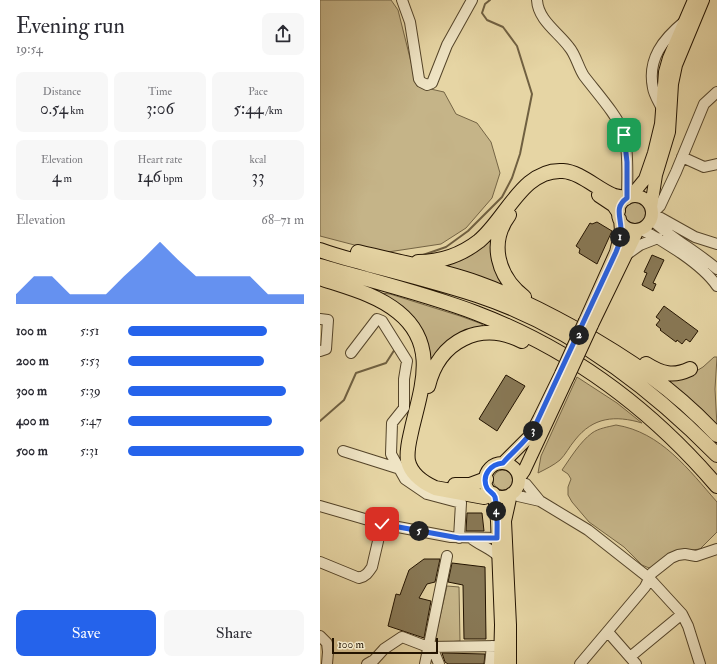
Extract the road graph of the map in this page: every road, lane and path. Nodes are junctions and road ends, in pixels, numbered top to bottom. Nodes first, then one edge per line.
1 (402, 0) edge
2 (472, 0) edge
3 (537, 0) edge
4 (694, 0) edge
5 (703, 0) edge
6 (716, 96) edge
7 (682, 157) junction
8 (717, 164) edge
9 (628, 198) junction
10 (652, 213) junction
11 (619, 215) junction
12 (639, 230) junction
13 (658, 238) junction
14 (717, 244) edge
15 (320, 245) edge
16 (320, 250) edge
17 (625, 256) junction
18 (401, 262) junction
19 (320, 266) edge
20 (717, 269) edge
21 (320, 278) edge
22 (717, 286) edge
23 (537, 307) junction
24 (320, 319) edge
25 (588, 323) junction
26 (609, 348) junction
27 (320, 350) edge
28 (351, 353) dead end
29 (578, 365) junction
30 (690, 369) dead end
31 (564, 376) junction
32 (717, 435) edge
33 (343, 451) dead end
34 (717, 455) edge
35 (503, 463) junction
36 (400, 469) junction
37 (486, 479) junction
38 (519, 480) junction
39 (717, 486) edge
40 (494, 494) junction
41 (512, 494) junction
42 (540, 501) junction
43 (320, 506) edge
44 (382, 524) junction
45 (459, 538) junction
46 (470, 538) junction
47 (497, 538) junction
48 (717, 549) edge
49 (448, 556) dead end
50 (498, 556) junction
51 (320, 562) edge
52 (649, 578) junction
53 (682, 614) junction
54 (608, 632) junction
55 (320, 636) edge
56 (497, 646) junction
57 (430, 647) junction
58 (633, 661) edge
59 (327, 664) edge
60 (367, 664) edge
61 (425, 664) edge
62 (439, 664) edge
63 (490, 664) edge
64 (500, 664) edge
65 (510, 664) edge
66 (580, 664) edge
67 (700, 664) edge

1 - 2 street
3 - 9 street
4 - 9 main road
5 - 10 main road
6 - 7 street
7 - 8 street
7 - 10 street
9 - 10 main road
9 - 11 main road
9 - 18 highway
10 - 12 main road
10 - 14 street
10 - 20 street
11 - 12 main road
11 - 23 highway
11 - 25 main road
12 - 13 street
12 - 17 main road
13 - 17 street
13 - 22 street
15 - 18 highway
16 - 34 highway
17 - 25 main road
18 - 23 highway
19 - 29 highway
21 - 40 highway
23 - 26 highway
24 - 27 street
25 - 31 main road, bridge
26 - 30 highway
26 - 32 highway
28 - 36 street
29 - 37 highway
29 - 39 highway
31 - 35 main road
31 - 38 main road
33 - 36 street
35 - 37 main road
35 - 38 main road
36 - 45 street
37 - 40 main road
38 - 41 main road
38 - 42 street
40 - 41 main road
40 - 47 main road
41 - 42 street
41 - 65 main road
42 - 52 street
43 - 44 street
44 - 45 street
44 - 51 street
45 - 46 street
46 - 47 street
46 - 50 street
47 - 50 main road
48 - 52 street
49 - 57 street
50 - 56 main road
52 - 53 street
52 - 54 street
53 - 58 street
53 - 67 street
54 - 58 street
54 - 66 street
55 - 59 street
56 - 57 street
56 - 63 street
56 - 64 main road
57 - 60 street
57 - 61 street
57 - 62 street

